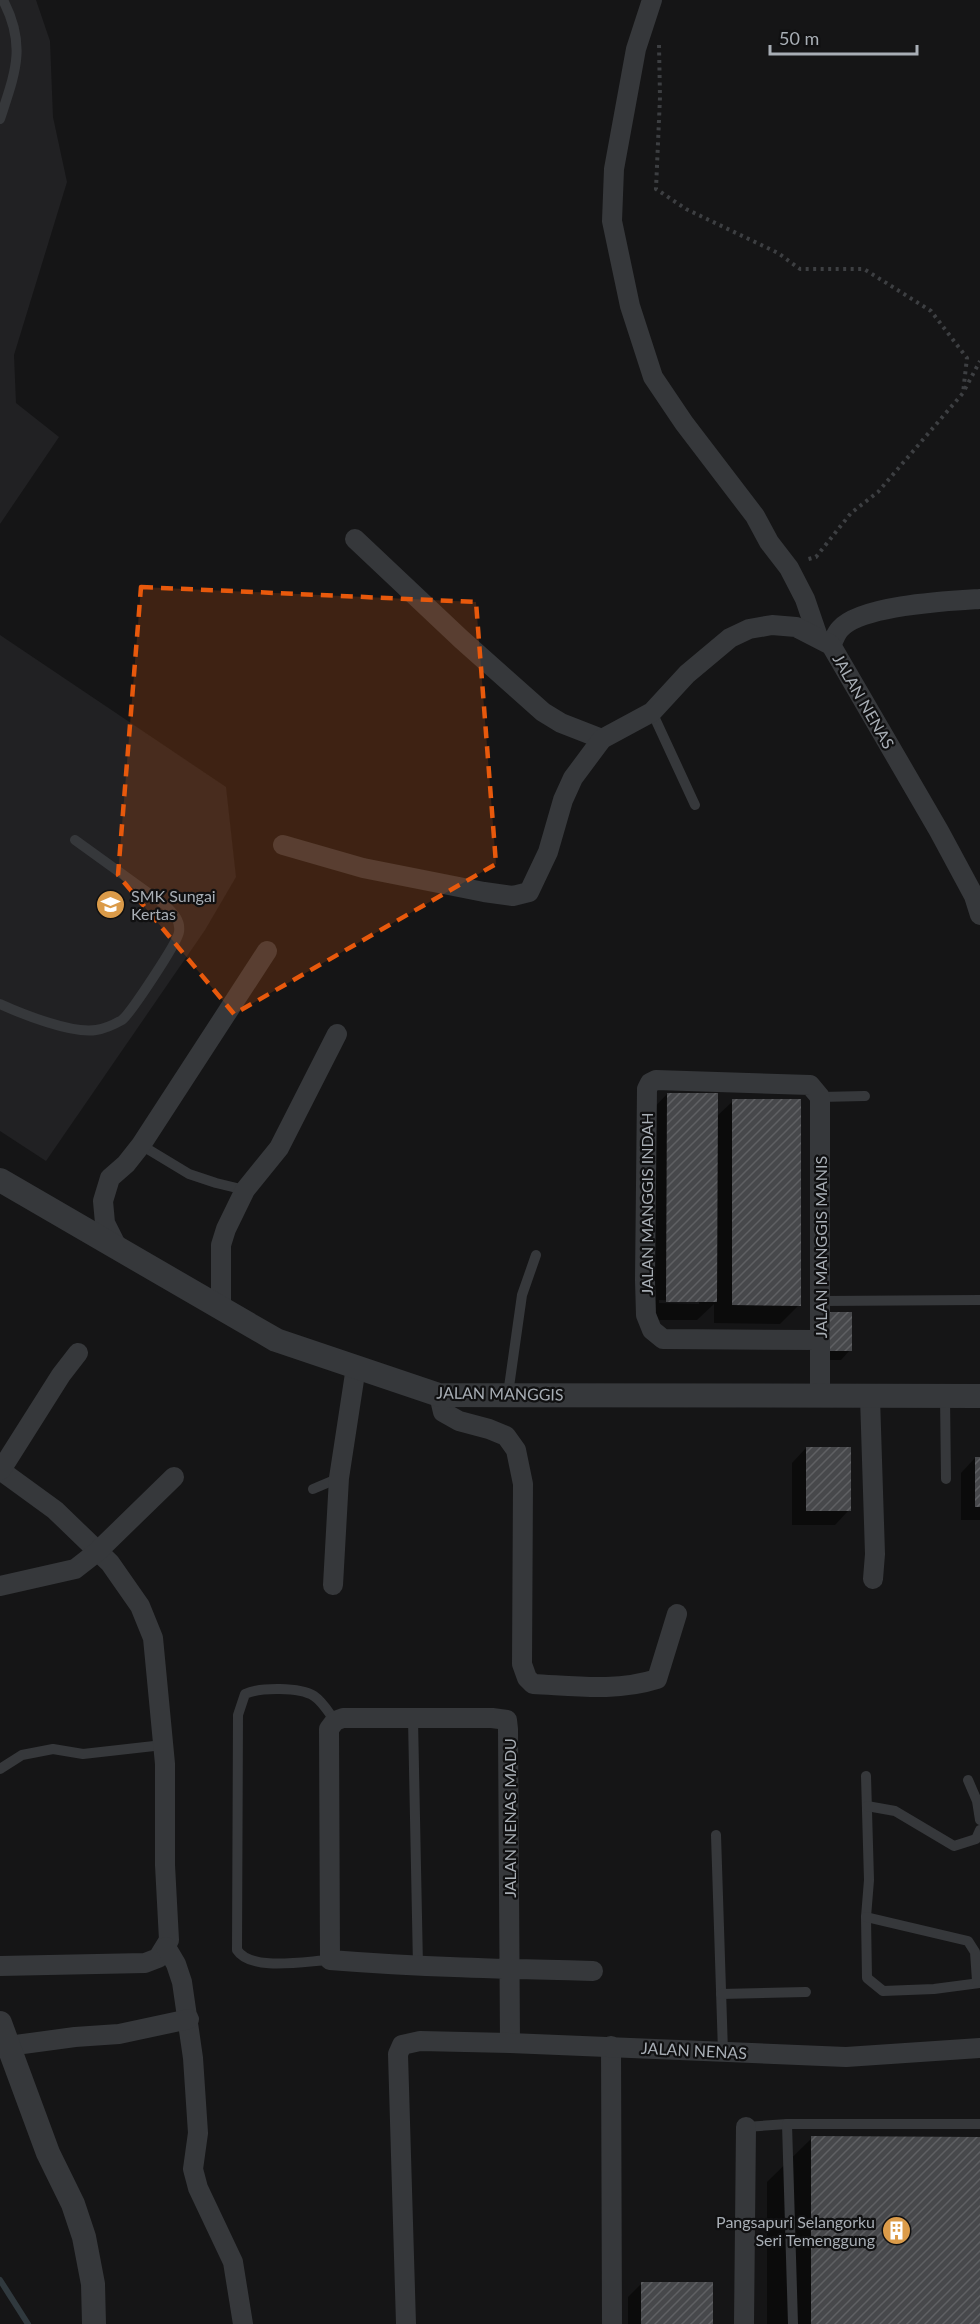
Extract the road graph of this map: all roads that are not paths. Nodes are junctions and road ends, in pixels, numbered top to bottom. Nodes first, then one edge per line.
1 (3, 0) edge
2 (652, 0) edge
3 (0, 118) edge
4 (354, 538) dead end
5 (980, 599) edge
6 (824, 641) junction
7 (652, 712) junction
8 (602, 739) junction
9 (695, 805) dead end
10 (75, 840) dead end
11 (282, 845) dead end
12 (978, 902) edge
13 (267, 951) dead end
14 (0, 1004) edge
15 (338, 1034) dead end
16 (864, 1096) dead end
17 (820, 1097) junction
18 (141, 1145) junction
19 (0, 1180) edge
20 (245, 1190) junction
21 (117, 1247) junction
22 (536, 1255) dead end
23 (980, 1300) edge
24 (820, 1301) junction
25 (221, 1308) junction
26 (820, 1340) junction
27 (78, 1353) dead end
28 (356, 1367) junction
29 (508, 1394) junction
30 (439, 1395) junction
31 (945, 1396) junction
32 (980, 1396) edge
33 (820, 1397) junction
34 (870, 1397) junction
35 (1, 1470) edge
36 (174, 1477) dead end
37 (339, 1478) junction
38 (946, 1479) dead end
39 (313, 1489) dead end
40 (98, 1551) junction
41 (873, 1579) dead end
42 (333, 1585) dead end
43 (0, 1586) edge
44 (677, 1614) dead end
45 (413, 1719) junction
46 (334, 1721) junction
47 (163, 1745) junction
48 (0, 1769) edge
49 (867, 1776) dead end
50 (968, 1780) dead end
51 (867, 1806) junction
52 (980, 1821) edge
53 (980, 1830) edge
54 (716, 1835) dead end
55 (866, 1917) junction
56 (166, 1947) junction
57 (330, 1960) junction
58 (0, 1966) edge
59 (418, 1966) junction
60 (509, 1969) junction
61 (593, 1971) dead end
62 (978, 1982) edge
63 (806, 1992) dead end
64 (721, 1994) junction
65 (189, 2019) junction
66 (2, 2041) edge
67 (510, 2043) junction
68 (611, 2046) junction
69 (980, 2048) edge
70 (723, 2052) junction
71 (787, 2124) junction
72 (980, 2124) edge
73 (746, 2127) joint
74 (94, 2324) edge
75 (243, 2324) edge
76 (406, 2324) edge
77 (612, 2324) edge
78 (744, 2324) edge
79 (794, 2324) edge

1 - 3 lane
2 - 6 street, JALAN NENAS
4 - 8 street
5 - 6 street
6 - 7 street
6 - 12 street, JALAN NENAS
7 - 8 street
7 - 9 lane
8 - 11 street
10 - 14 lane
13 - 18 street
15 - 20 street
16 - 17 lane
17 - 24 street, JALAN MANGGIS MANIS
17 - 26 street, JALAN MANGGIS INDAH
18 - 20 lane
18 - 21 street
19 - 21 street, JALAN MANGGIS
20 - 25 street
21 - 25 street, JALAN MANGGIS
22 - 29 lane
23 - 24 lane
24 - 26 street, JALAN MANGGIS MANIS
25 - 28 street, JALAN MANGGIS
26 - 33 street, JALAN MANGGIS MANIS
27 - 35 street
28 - 30 street, JALAN MANGGIS
28 - 37 street
29 - 30 street, JALAN MANGGIS
29 - 33 street, JALAN MANGGIS
30 - 44 street
31 - 32 street, JALAN MANGGIS
31 - 34 street, JALAN MANGGIS
31 - 38 lane
33 - 34 street, JALAN MANGGIS
34 - 41 street
35 - 40 street
36 - 40 street
37 - 39 lane
37 - 42 street
40 - 43 street
40 - 47 street
45 - 46 street, JALAN NENAS MADU
45 - 59 lane
45 - 60 street, JALAN NENAS MADU
46 - 57 street
46 - 57 lane
47 - 48 lane
47 - 56 street
49 - 51 lane
50 - 52 lane
51 - 53 lane
51 - 55 lane
54 - 64 lane
55 - 62 lane
55 - 62 lane
56 - 58 street
56 - 65 street
57 - 59 street
59 - 60 street
60 - 61 street
60 - 67 street, JALAN NENAS MADU
63 - 64 lane
64 - 70 lane
65 - 66 street
65 - 75 street
66 - 74 street
67 - 68 street, JALAN NENAS
67 - 76 street, JALAN NENAS
68 - 70 street, JALAN NENAS
68 - 77 street
69 - 70 street, JALAN NENAS
71 - 72 lane
71 - 73 lane
71 - 79 lane
73 - 78 street

